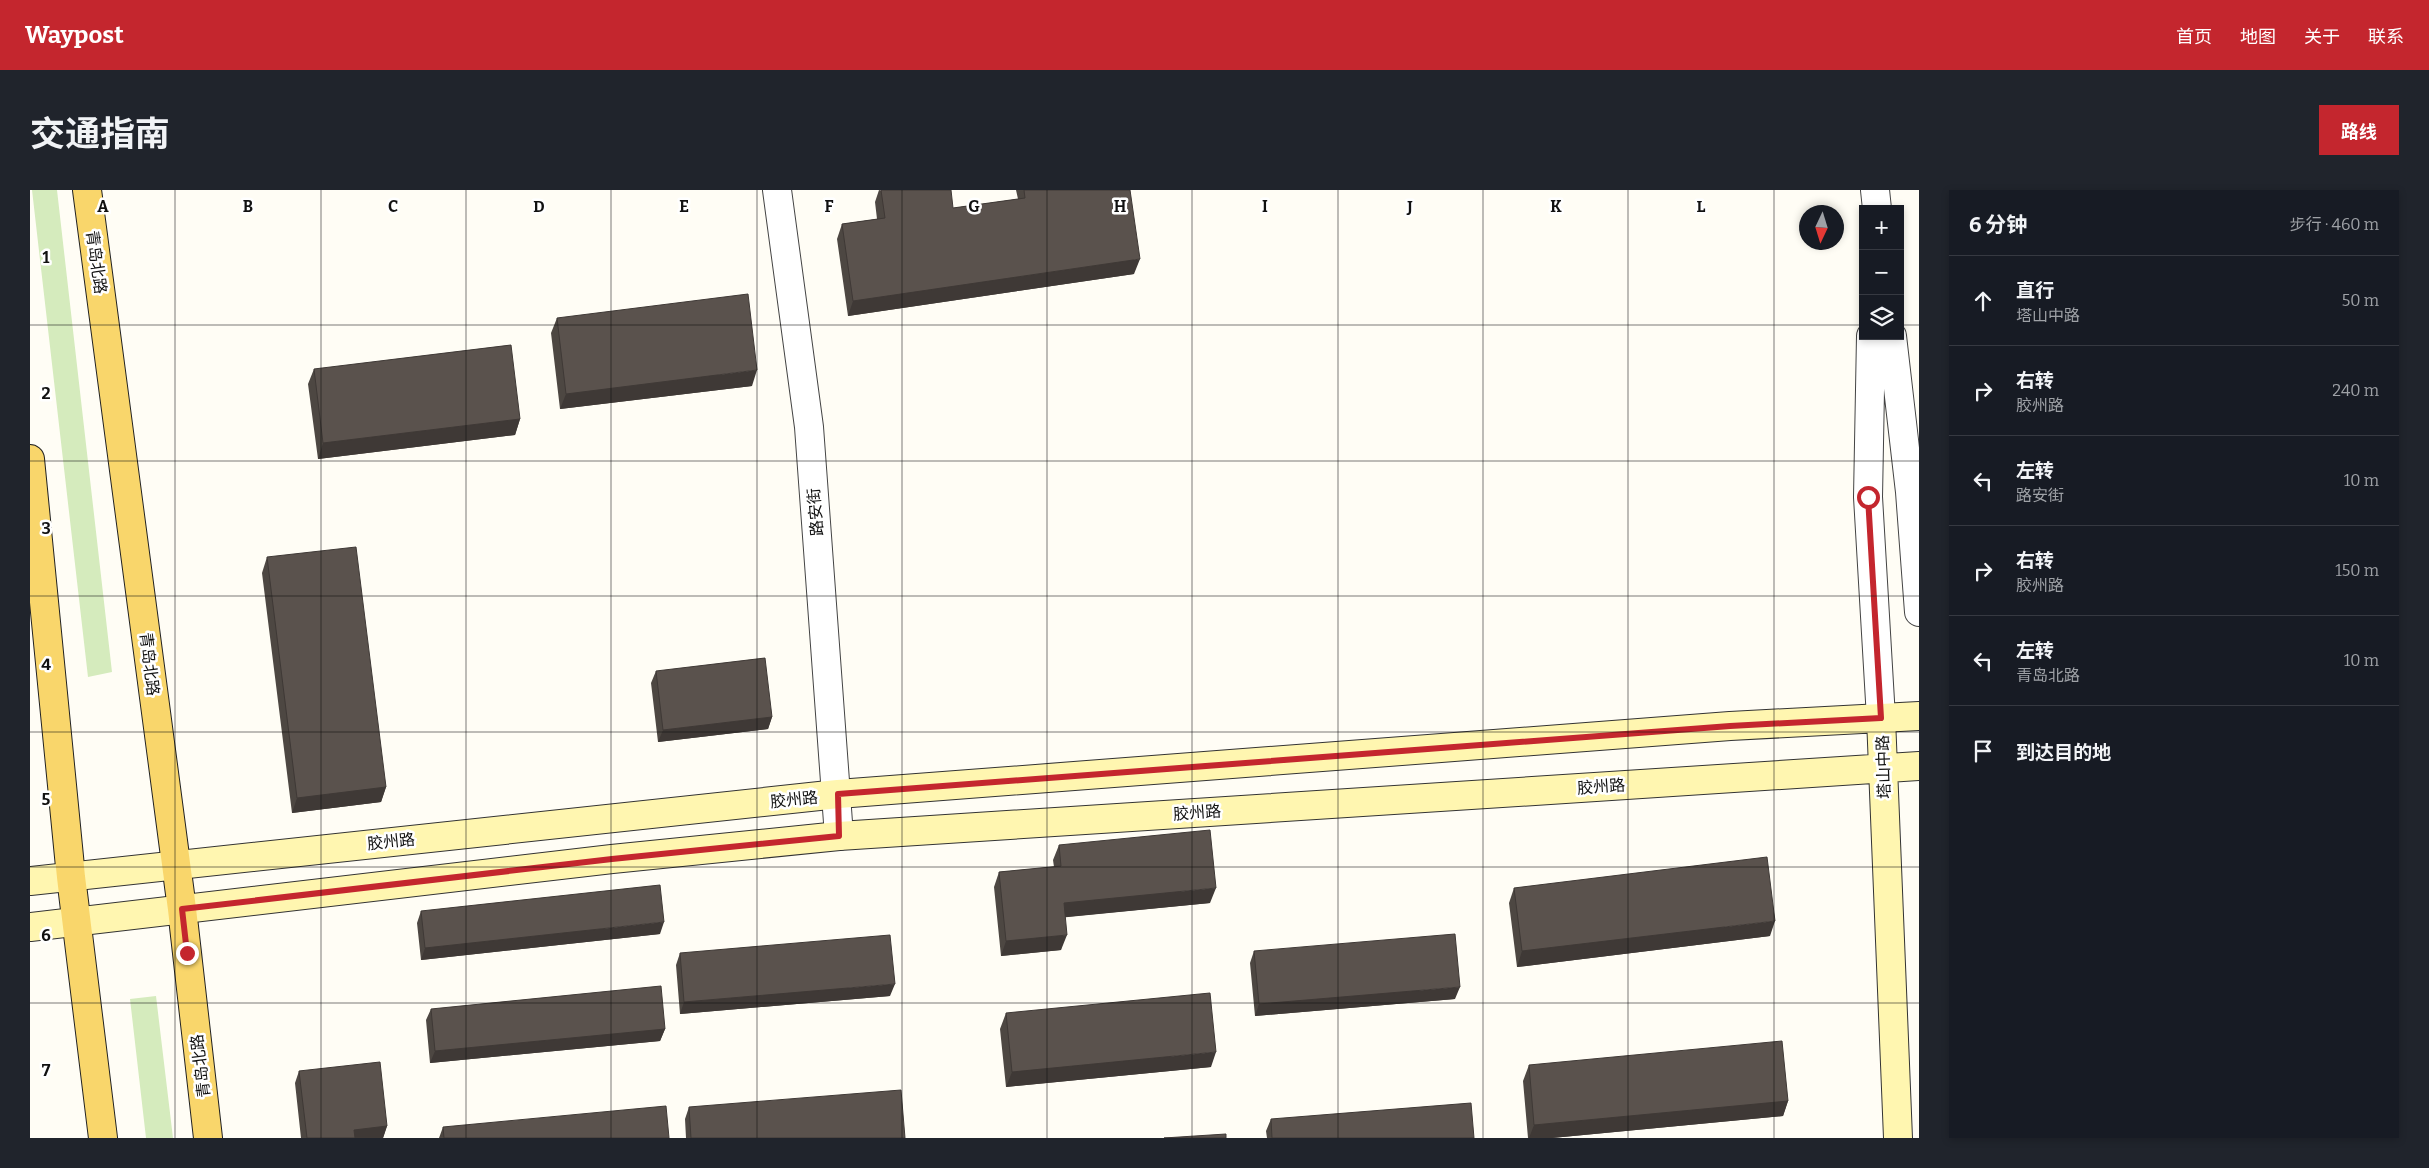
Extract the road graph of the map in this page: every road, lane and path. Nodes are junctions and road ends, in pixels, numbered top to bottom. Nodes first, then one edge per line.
1 (87, 190) edge
2 (777, 190) edge
3 (1874, 190) edge
4 (1875, 205) edge
5 (1871, 340) edge
6 (1892, 340) edge
7 (30, 459) edge
8 (1919, 612) edge
9 (1919, 716) edge
10 (1881, 718) junction
11 (1919, 766) edge
12 (1883, 768) junction
13 (838, 794) junction
14 (839, 836) junction
15 (176, 864) junction
16 (70, 877) junction
17 (30, 881) edge
18 (182, 909) junction
19 (77, 920) junction
20 (30, 927) edge
21 (103, 1138) edge
22 (208, 1138) edge
23 (1898, 1138) edge

1 - 15 main road, 青岛北路
2 - 13 street, 路安街
3 - 4 street
5 - 10 street, 塔山中路
6 - 8 street
7 - 16 main road
9 - 10 main road, 胶州路
10 - 12 main road, 塔山中路
10 - 13 main road, 胶州路
11 - 12 main road, 胶州路
12 - 14 main road, 胶州路
12 - 23 main road, 塔山中路
13 - 14 street, 路安街
13 - 15 main road, 胶州路
14 - 18 main road, 胶州路
15 - 16 main road, 胶州路
15 - 18 main road, 青岛北路
16 - 17 main road, 胶州路
16 - 19 main road
18 - 19 main road, 胶州路
18 - 22 main road, 青岛北路
19 - 20 main road, 胶州路
19 - 21 main road

